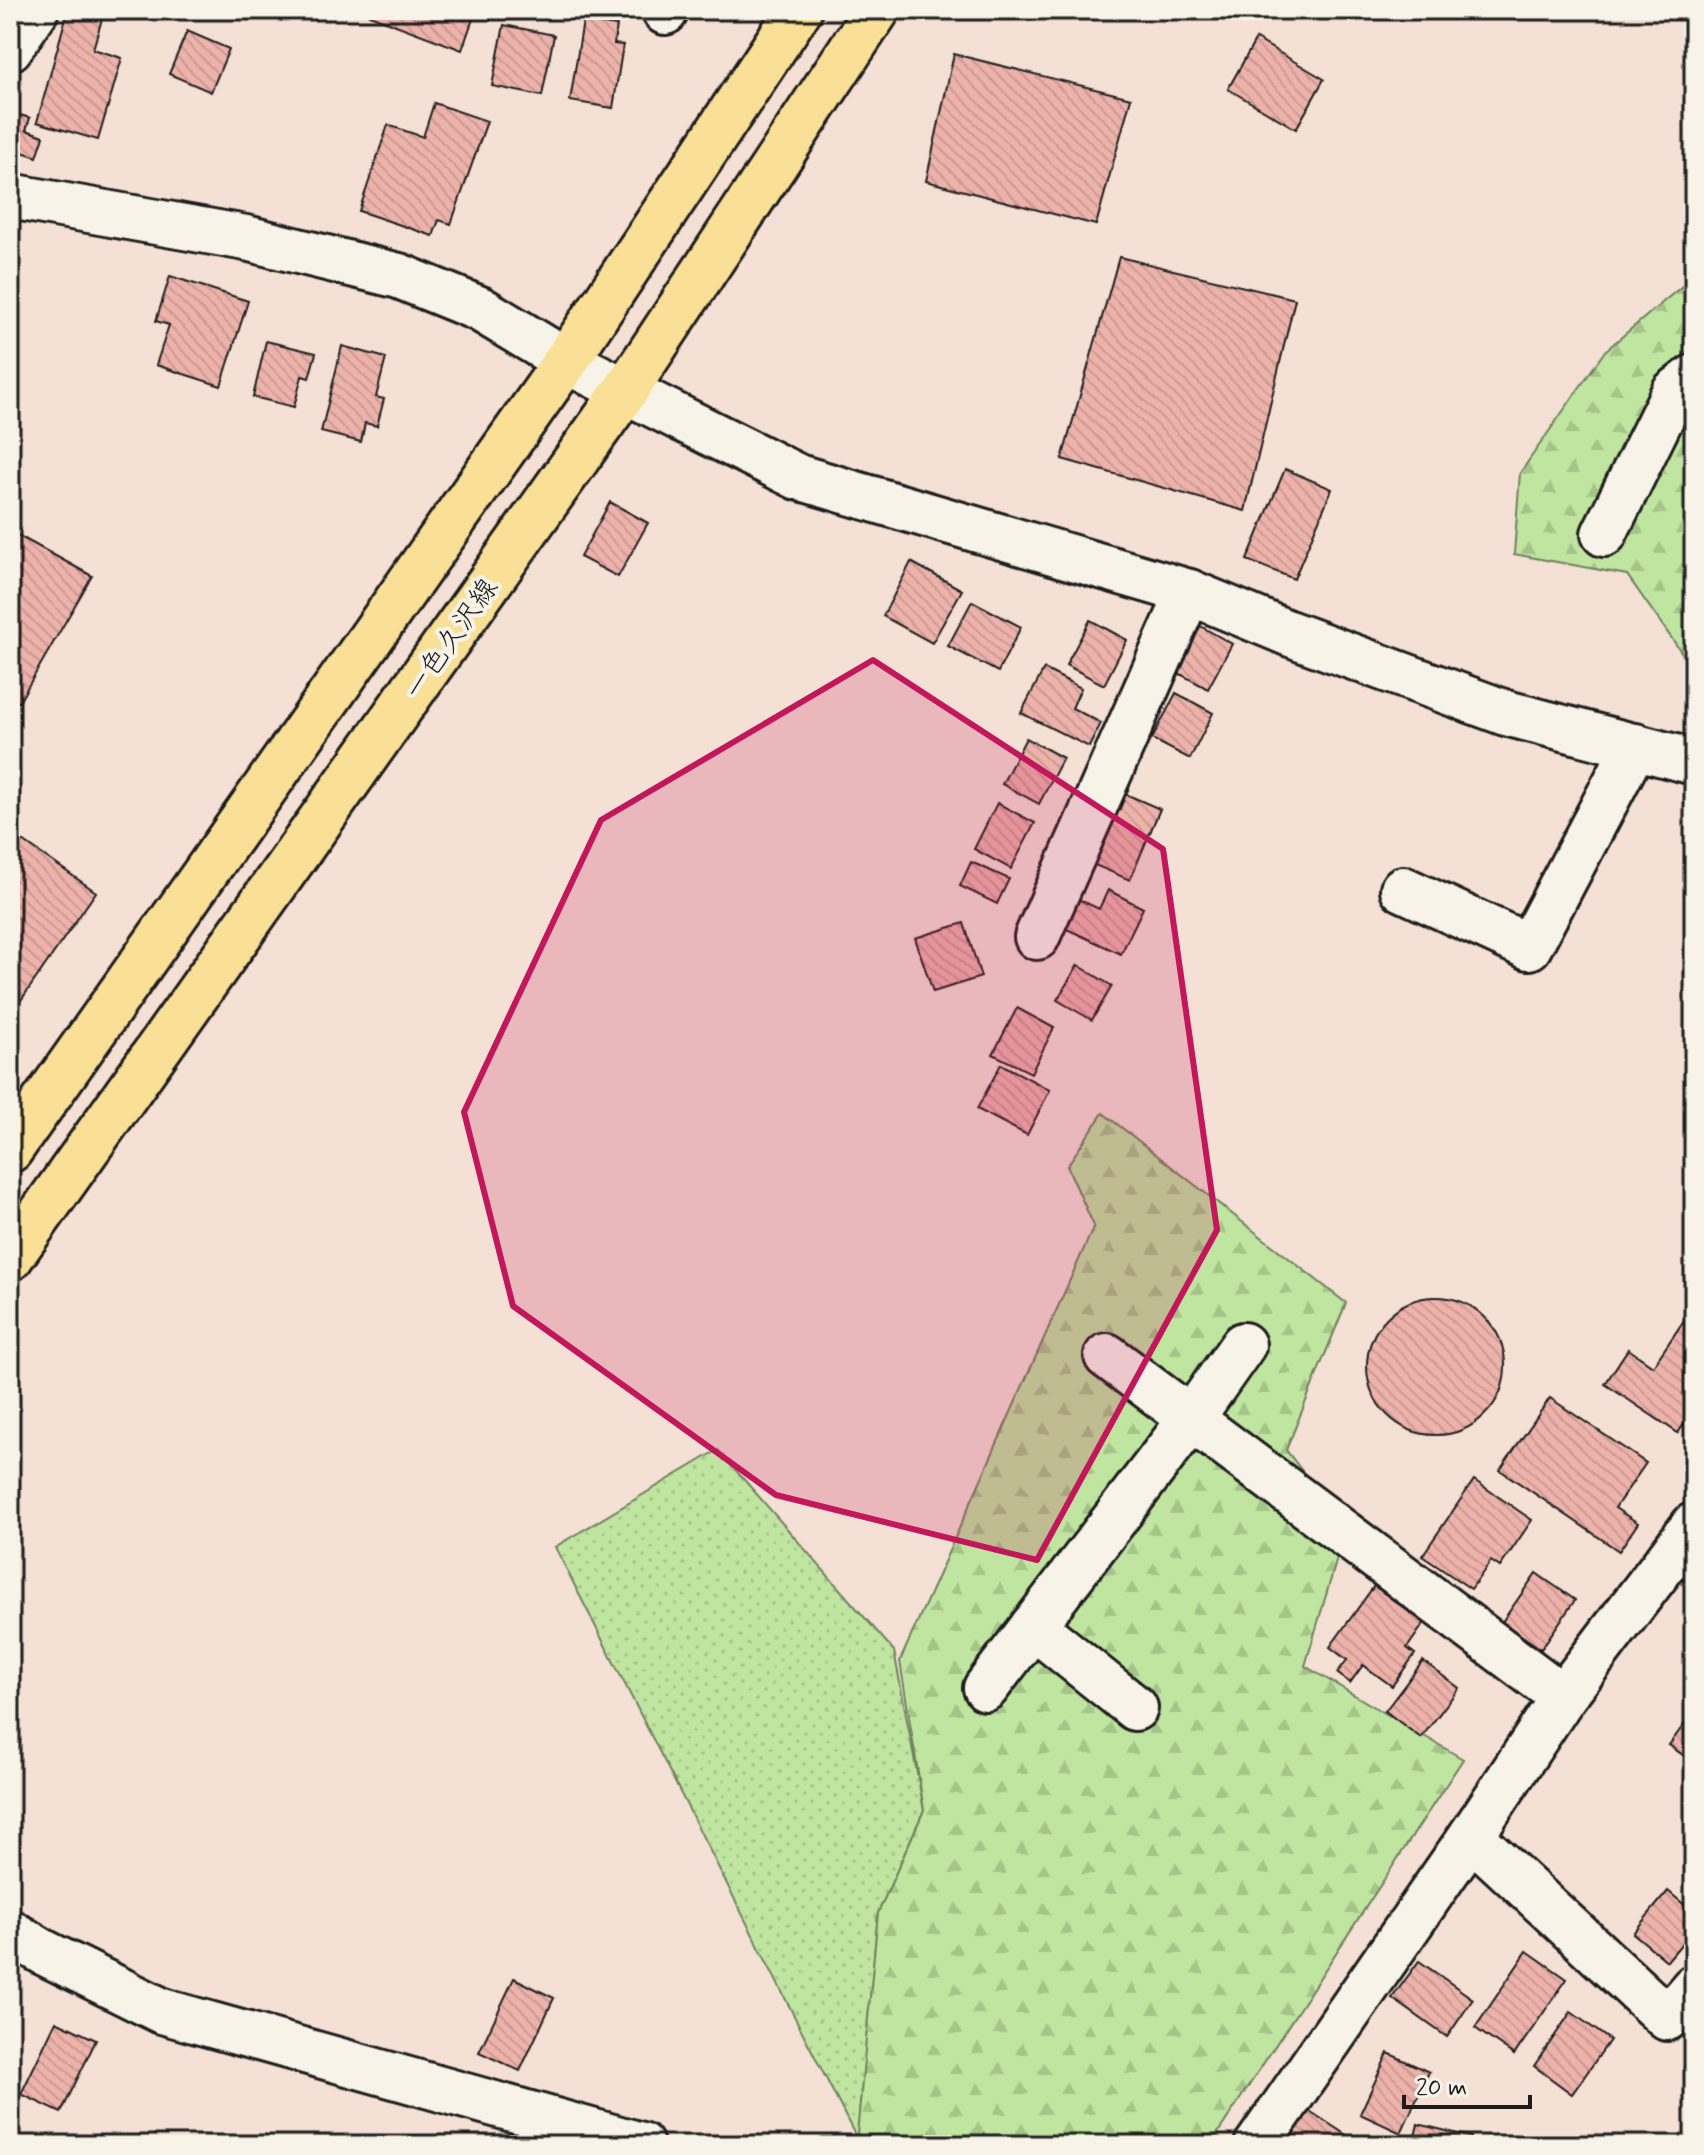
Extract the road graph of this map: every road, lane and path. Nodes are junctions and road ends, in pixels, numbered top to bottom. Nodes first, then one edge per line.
1 (36, 10) edge
2 (799, 10) edge
3 (877, 10) edge
4 (10, 48) edge
5 (10, 196) edge
6 (566, 361) junction
7 (1694, 377) edge
8 (625, 391) junction
9 (1604, 534) dead end
10 (1189, 592) junction
11 (1635, 746) junction
12 (1694, 762) edge
13 (1403, 889) dead end
14 (1037, 937) dead end
15 (10, 1150) edge
16 (10, 1258) edge
17 (1243, 1345) dead end
18 (1107, 1356) dead end
19 (1191, 1419) junction
20 (1694, 1525) edge
21 (1033, 1626) junction
22 (986, 1688) dead end
23 (1563, 1697) junction
24 (1135, 1708) dead end
25 (1471, 1836) junction
26 (10, 1932) edge
27 (1685, 2016) edge
28 (641, 2145) edge
29 (1257, 2145) edge

1 - 4 street
2 - 6 main road
3 - 8 main road, 一色久沢線
5 - 6 street
6 - 8 street
6 - 15 main road
7 - 9 street
8 - 10 street
8 - 16 main road, 一色久沢線
10 - 11 street
10 - 14 street
11 - 12 street
11 - 13 street
17 - 19 street
18 - 19 street
19 - 21 street
19 - 23 street
20 - 23 street
21 - 22 street
21 - 24 street
23 - 25 street
25 - 27 street
25 - 29 street
26 - 28 street

